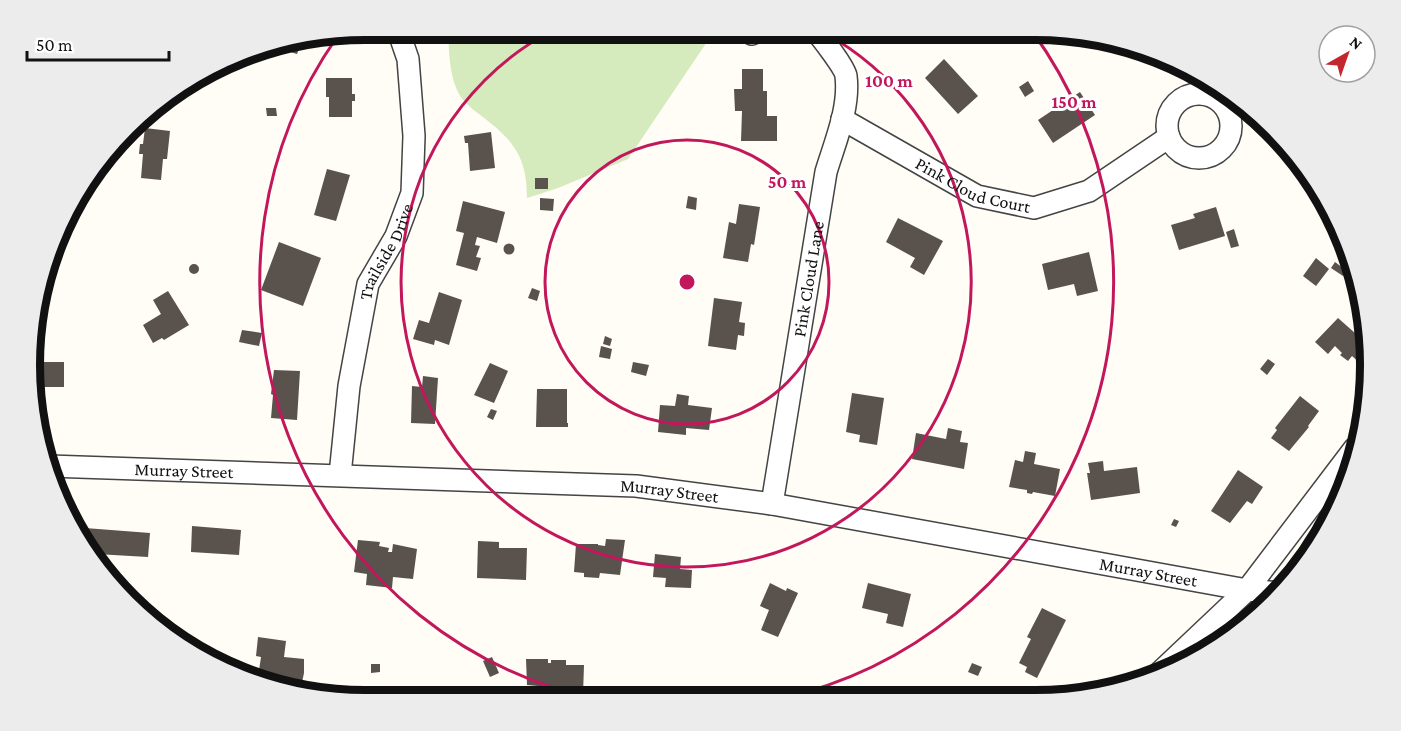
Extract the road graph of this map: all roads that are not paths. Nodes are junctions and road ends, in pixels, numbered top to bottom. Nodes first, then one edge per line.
1 (401, 40) edge
2 (822, 40) edge
3 (842, 119) junction
4 (1169, 137) dead end
5 (1346, 459) edge
6 (57, 466) edge
7 (340, 476) junction
8 (772, 504) junction
9 (1247, 590) junction
10 (1268, 592) edge
11 (1173, 660) edge

1 - 7 street, Trailside Drive
2 - 3 street, Pink Cloud Lane
3 - 4 street, Pink Cloud Court
3 - 8 street, Pink Cloud Lane
5 - 9 street
6 - 7 street, Murray Street
7 - 8 street, Murray Street
8 - 9 street, Murray Street
9 - 10 street, Murray Street
9 - 11 street

